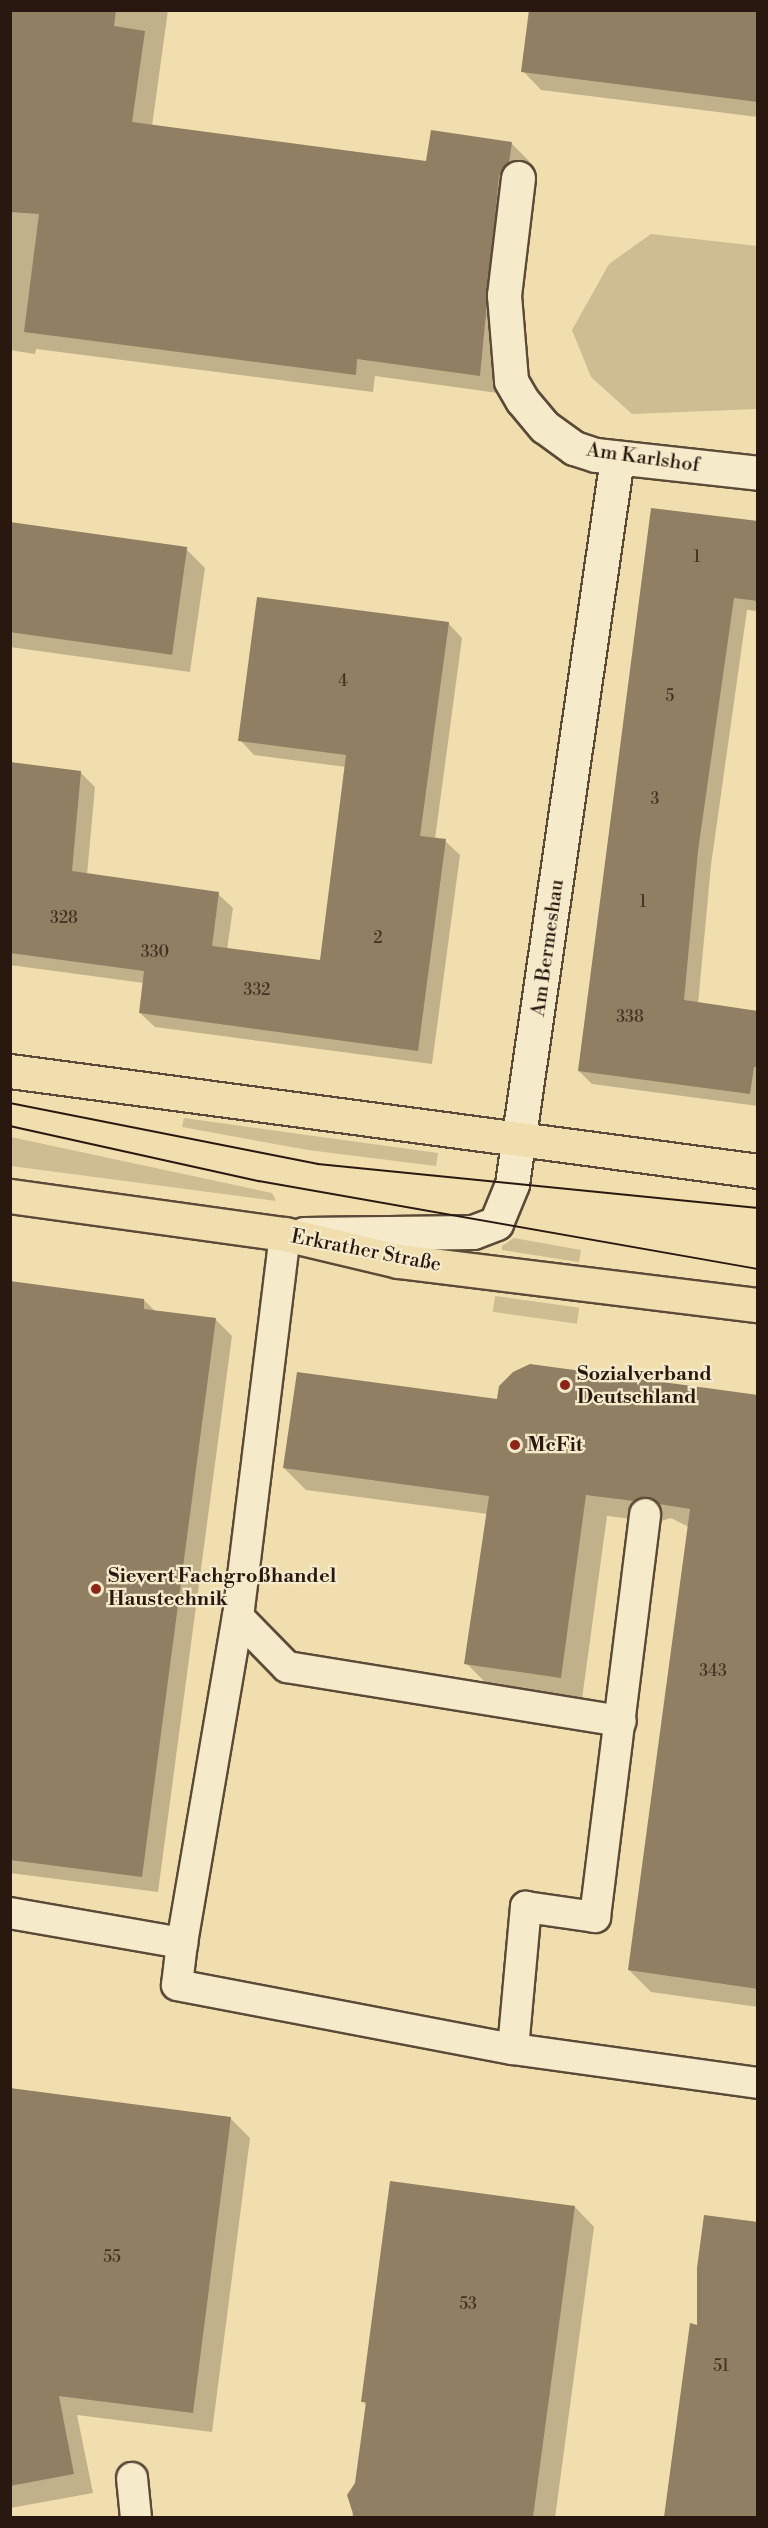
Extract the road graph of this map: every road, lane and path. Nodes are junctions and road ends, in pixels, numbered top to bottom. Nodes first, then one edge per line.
1 (518, 178) dead end
2 (617, 458) junction
3 (758, 473) edge
4 (10, 1071) edge
5 (519, 1141) junction
6 (758, 1171) edge
7 (10, 1196) edge
8 (285, 1234) junction
9 (758, 1305) edge
10 (645, 1514) dead end
11 (238, 1617) junction
12 (621, 1721) junction
13 (10, 1913) edge
14 (182, 1943) junction
15 (513, 2049) junction
16 (758, 2083) edge
17 (132, 2478) dead end
18 (136, 2517) edge

1 - 2 street, Am Karlshof
2 - 3 street, Am Karlshof
2 - 5 street, Am Bermeshau
4 - 5 main road
5 - 6 main road
5 - 8 street, Am Bermeshau
7 - 8 main road, Erkrather Straße
8 - 9 main road, Erkrather Straße
8 - 11 lane
10 - 12 lane
11 - 12 lane
11 - 14 lane
12 - 15 lane
13 - 14 lane
14 - 15 lane
15 - 16 lane
17 - 18 lane

